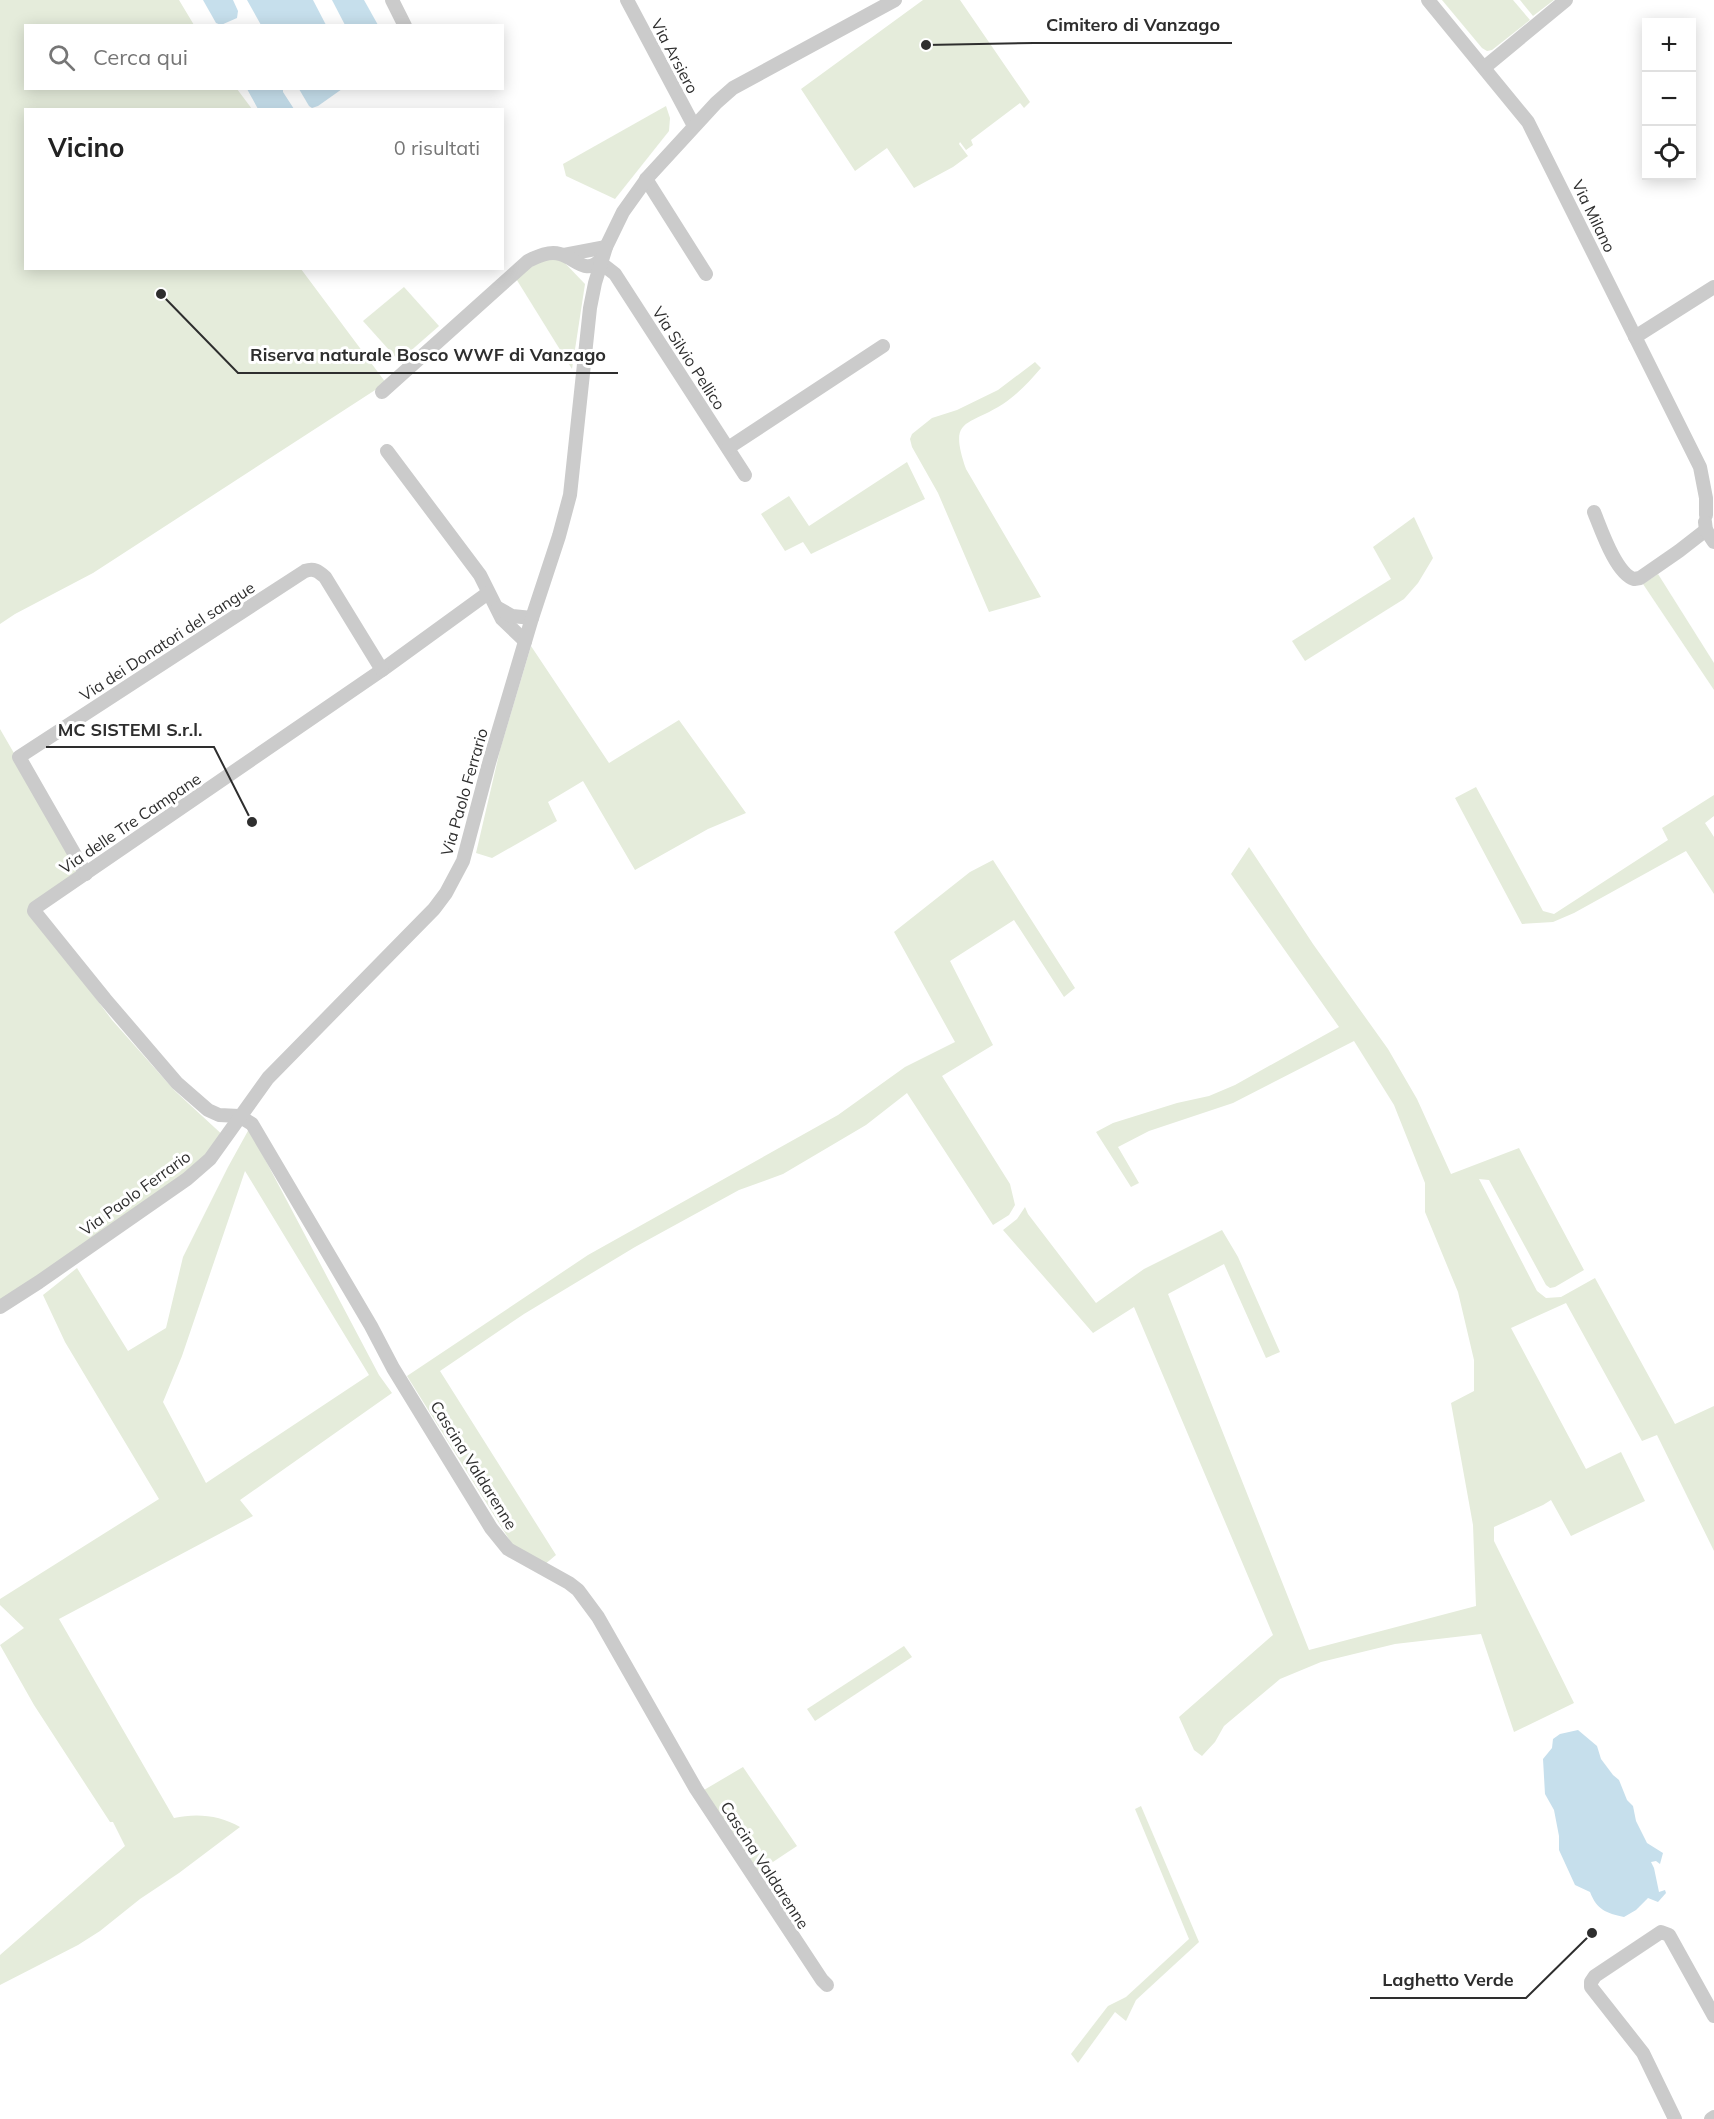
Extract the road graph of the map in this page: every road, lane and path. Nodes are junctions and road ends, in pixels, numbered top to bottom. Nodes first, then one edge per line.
1 (392, 0) edge
2 (627, 0) edge
3 (895, 0) edge
4 (1428, 0) edge
5 (1566, 0) edge
6 (404, 24) edge
7 (1485, 67) junction
8 (694, 126) junction
9 (646, 179) junction
10 (564, 255) junction
11 (600, 256) junction
12 (583, 266) junction
13 (706, 274) dead end
14 (1714, 287) edge
15 (593, 291) junction
16 (1635, 337) junction
17 (883, 346) dead end
18 (382, 392) dead end
19 (728, 448) junction
20 (387, 451) dead end
21 (1700, 466) junction
22 (745, 475) dead end
23 (1714, 480) edge
24 (1710, 510) edge
25 (1594, 512) dead end
26 (1706, 530) junction
27 (1714, 542) edge
28 (488, 593) junction
29 (497, 607) junction
30 (532, 618) junction
31 (525, 641) junction
32 (382, 670) junction
33 (86, 874) junction
34 (239, 1116) junction
35 (0, 1307) edge
36 (827, 1985) dead end
37 (1714, 2016) edge
38 (1675, 2119) edge

1 - 6 street
2 - 8 street, Via Arsiero
3 - 8 street, Via Paolo Ferrario
4 - 7 street, Via Milano
5 - 7 street
7 - 16 street, Via Milano
8 - 9 street, Via Paolo Ferrario
9 - 11 street, Via Paolo Ferrario
9 - 13 street
10 - 11 street
10 - 12 street
10 - 18 street
11 - 12 street
11 - 15 street, Via Paolo Ferrario
11 - 19 street, Via Silvio Pellico
12 - 15 street
14 - 16 street
15 - 30 street, Via Paolo Ferrario
16 - 21 street, Via Milano
17 - 19 street
19 - 22 street, Via Silvio Pellico
20 - 28 street
21 - 23 street, Via Milano
21 - 24 street, Via Milano
24 - 26 street, Via Milano
25 - 26 street
26 - 27 street
28 - 29 street
28 - 32 street, Via delle Tre Campane
29 - 30 street
29 - 31 street
30 - 31 street, Via Paolo Ferrario
31 - 34 street, Via Paolo Ferrario
32 - 33 street, Via delle Tre Campane
32 - 33 street, Via dei Donatori del sangue
33 - 34 street, Via delle Tre Campane
34 - 35 street, Via Paolo Ferrario
34 - 36 street, Cascina Valdarenne
37 - 38 street

